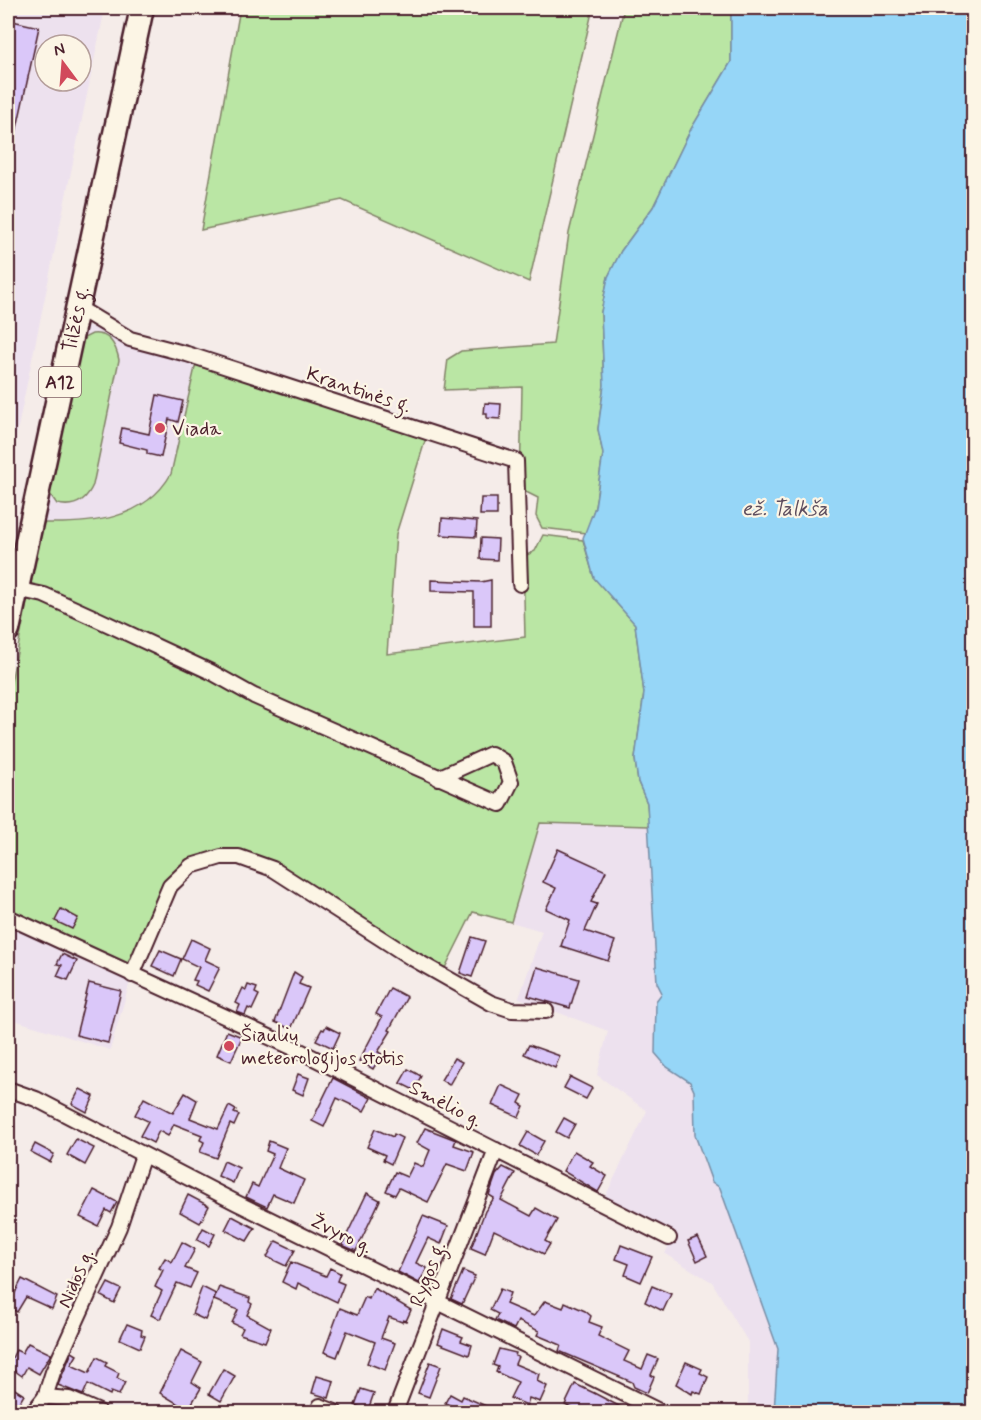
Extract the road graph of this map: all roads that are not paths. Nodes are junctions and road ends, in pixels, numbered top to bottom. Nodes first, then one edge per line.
1 (142, 8) edge
2 (77, 307) junction
3 (520, 584) dead end
4 (16, 589) junction
5 (8, 630) edge
6 (438, 778) junction
7 (8, 917) edge
8 (132, 975) junction
9 (546, 1011) dead end
10 (8, 1089) edge
11 (496, 1150) junction
12 (142, 1155) junction
13 (669, 1238) dead end
14 (437, 1302) junction
15 (45, 1397) junction
16 (320, 1406) dead end
17 (33, 1413) edge
18 (99, 1413) edge
19 (335, 1413) edge
20 (395, 1413) edge
21 (661, 1413) edge

1 - 2 highway, Tilžės g. / A12
2 - 3 street, Krantinės g.
2 - 4 highway, Tilžės g. / A12
4 - 5 highway, Tilžės g. / A12
4 - 6 street
6 - 6 street
7 - 8 street, Smėlio g.
8 - 9 street
8 - 11 street, Smėlio g.
10 - 12 street, Žvyro g.
11 - 13 street, Smėlio g.
11 - 14 street, Rygos g.
12 - 14 street, Žvyro g.
12 - 15 street, Nidos g.
14 - 20 street, Rygos g.
14 - 21 street, Žvyro g.
15 - 17 street, Nidos g.
15 - 18 street
16 - 19 street

